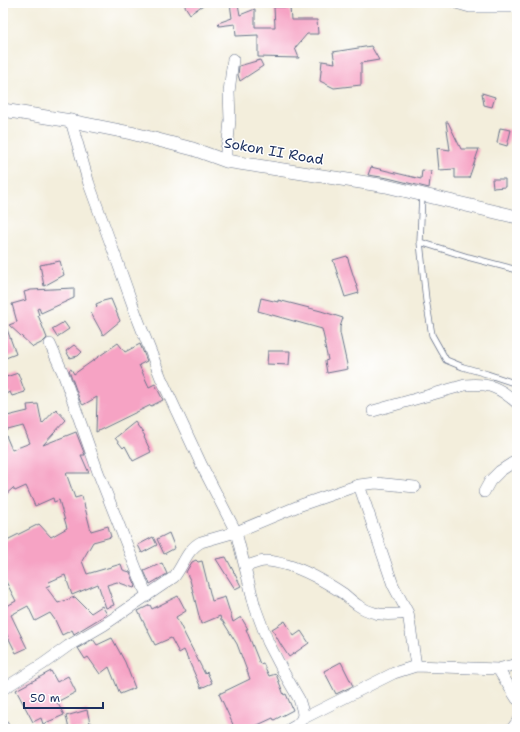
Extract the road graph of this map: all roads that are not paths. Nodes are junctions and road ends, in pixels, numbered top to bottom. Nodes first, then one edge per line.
1 (456, 3) edge
2 (517, 7) edge
3 (232, 59) dead end
4 (3, 110) edge
5 (71, 121) junction
6 (226, 161) junction
7 (422, 194) junction
8 (517, 217) edge
9 (420, 242) junction
10 (517, 270) edge
11 (50, 344) dead end
12 (517, 384) edge
13 (517, 403) edge
14 (373, 411) dead end
15 (517, 460) edge
16 (359, 484) junction
17 (415, 487) dead end
18 (484, 492) dead end
19 (236, 532) junction
20 (245, 567) junction
21 (147, 596) junction
22 (408, 613) junction
23 (517, 664) edge
24 (416, 666) junction
25 (498, 669) junction
26 (3, 689) edge
27 (517, 699) edge
28 (302, 719) junction
29 (3, 720) edge
30 (517, 722) edge
31 (7, 729) edge
32 (290, 729) edge
33 (512, 729) edge

1 - 2 street
3 - 6 street
4 - 5 street, Sokon II Road
5 - 6 street, Sokon II Road
5 - 19 street
6 - 7 street, Sokon II Road
7 - 8 street, Sokon II Road
7 - 9 lane
9 - 10 lane
9 - 12 lane
11 - 21 street
13 - 14 street
15 - 18 street
16 - 17 street
16 - 19 street
16 - 22 street
19 - 20 street
19 - 21 street
20 - 22 street
20 - 28 street
21 - 26 street
22 - 24 street
23 - 25 street
24 - 25 street
24 - 28 street
25 - 27 street
28 - 32 street
29 - 31 lane
30 - 33 street

